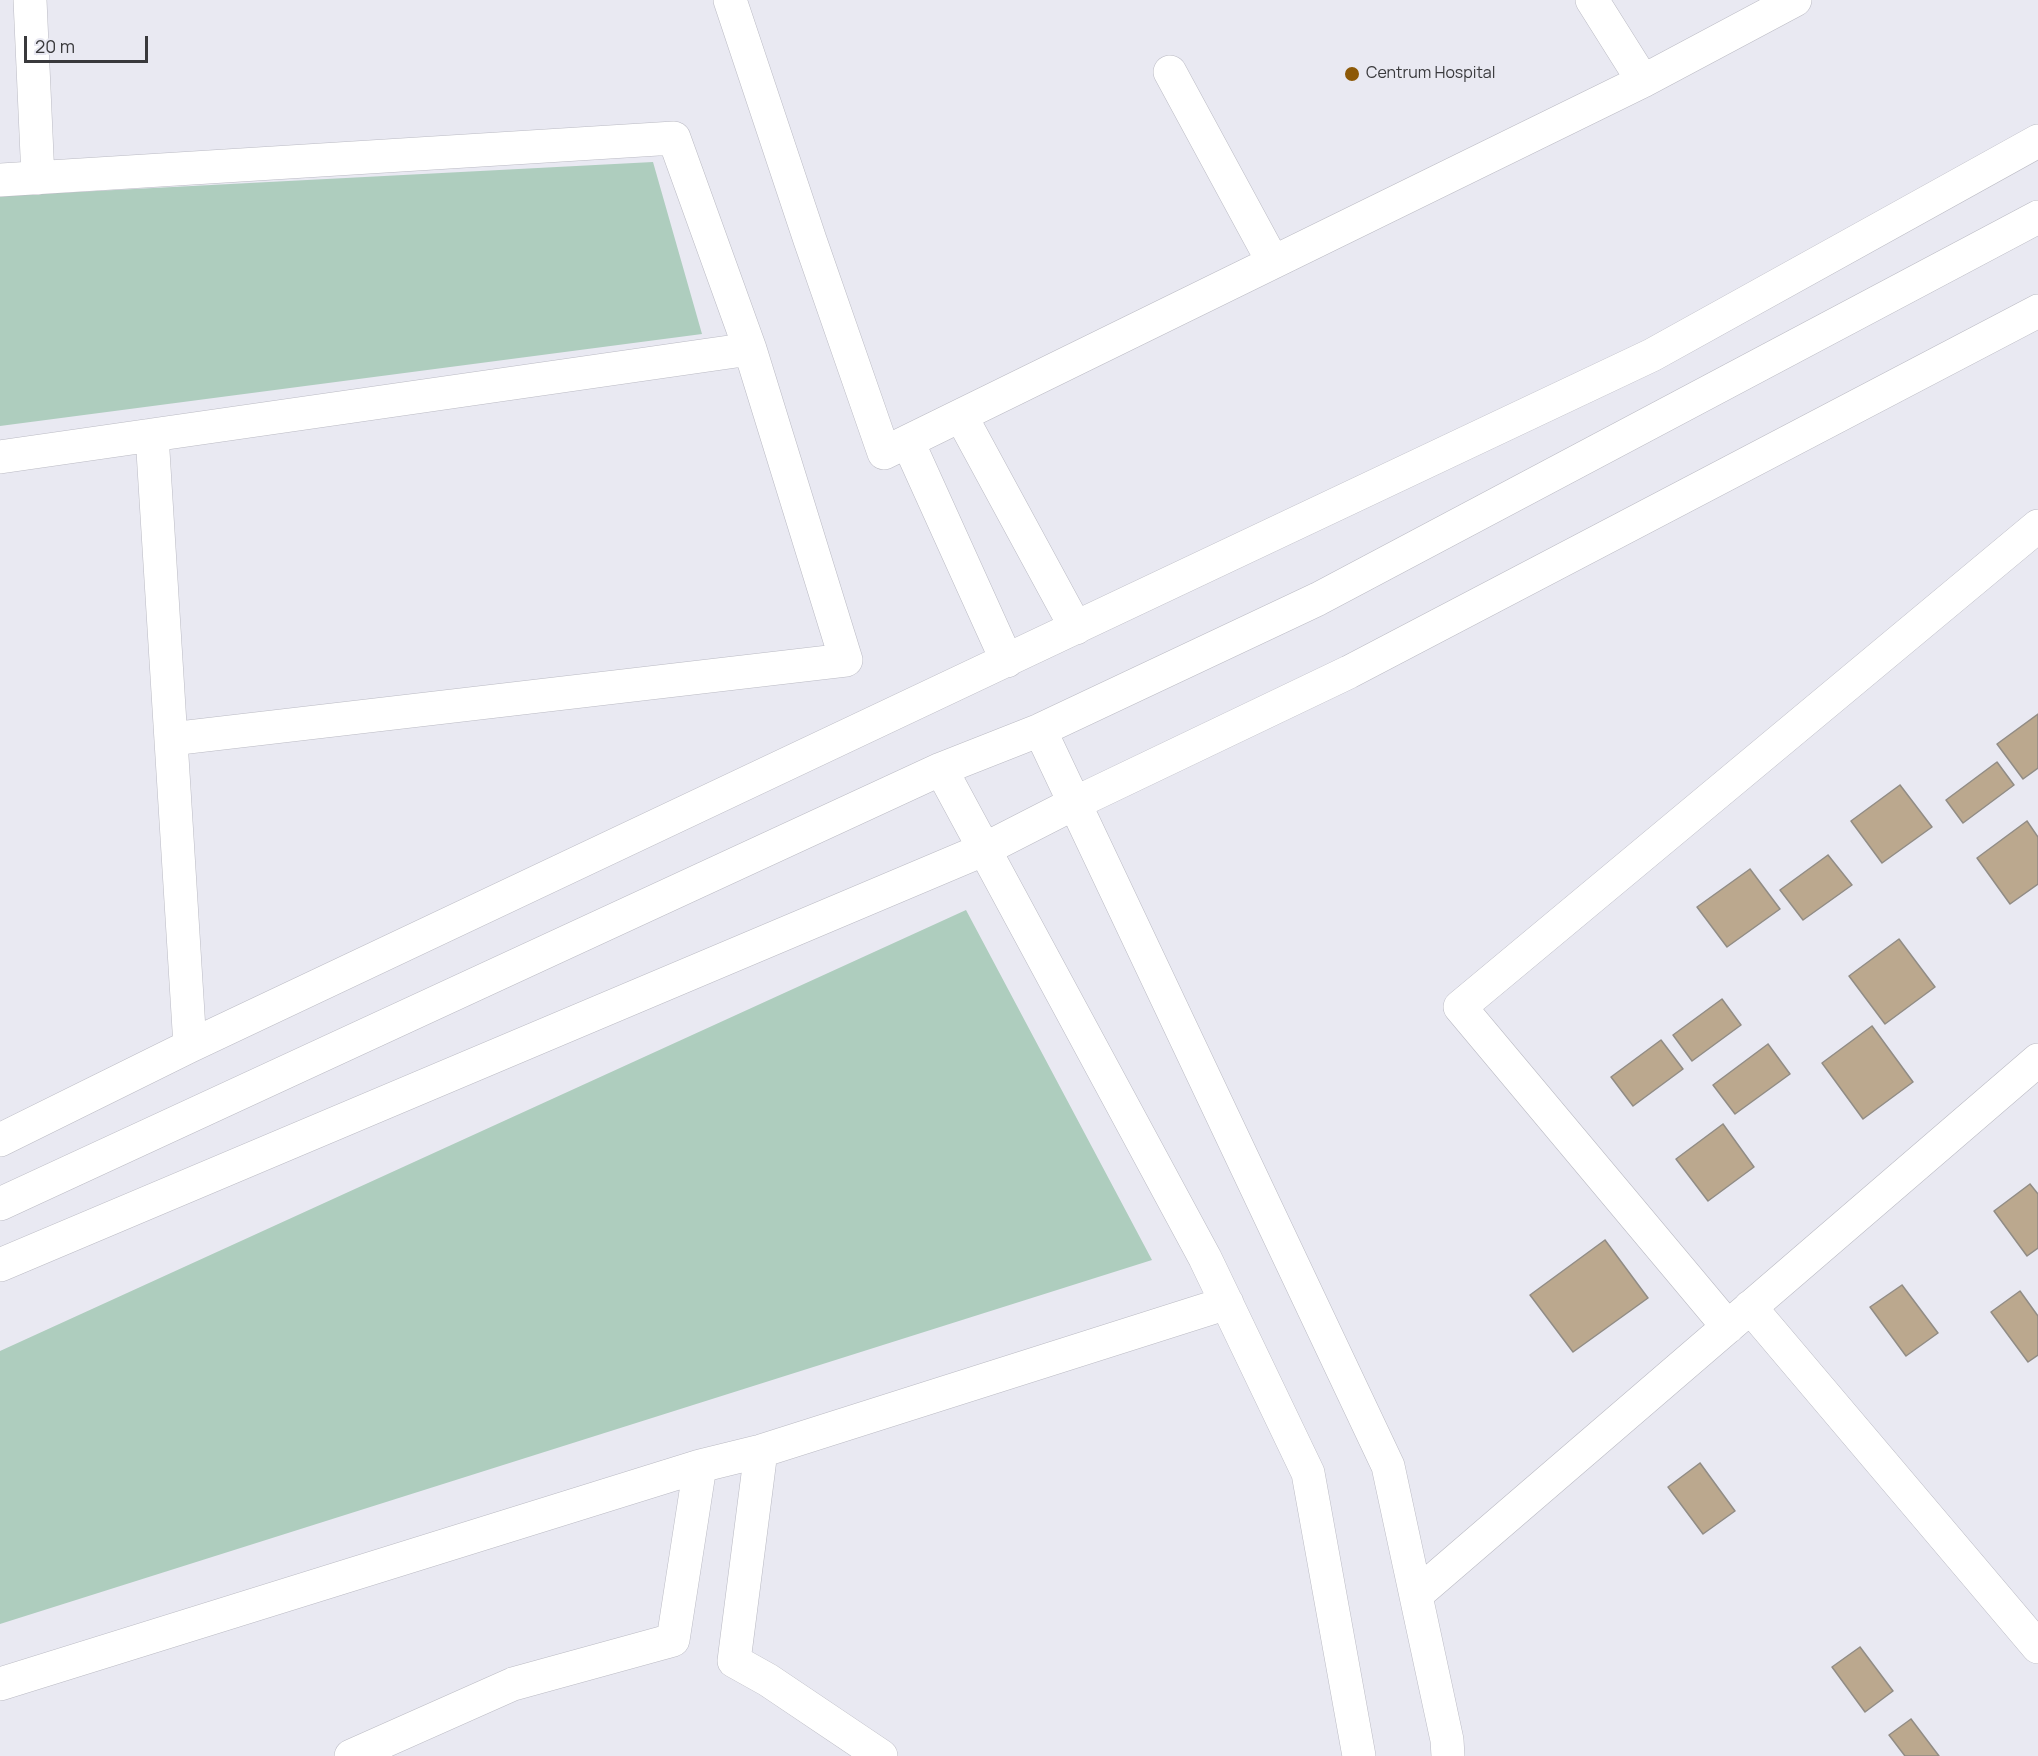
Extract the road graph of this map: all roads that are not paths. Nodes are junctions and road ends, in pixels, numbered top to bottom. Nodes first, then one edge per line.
1 (30, 0) edge
2 (730, 0) edge
3 (1592, 0) edge
4 (1795, 0) edge
5 (1170, 72) dead end
6 (1643, 81) junction
7 (2038, 141) edge
8 (38, 178) junction
9 (0, 180) edge
10 (2038, 217) edge
11 (1273, 262) junction
12 (2038, 311) edge
13 (750, 349) junction
14 (960, 416) junction
15 (152, 435) junction
16 (908, 441) junction
17 (0, 457) edge
18 (2038, 526) edge
19 (1076, 628) junction
20 (1007, 661) junction
21 (1040, 730) junction
22 (171, 739) junction
23 (941, 769) junction
24 (1073, 804) junction
25 (985, 849) junction
26 (190, 1046) junction
27 (2038, 1060) edge
28 (0, 1140) edge
29 (0, 1204) edge
30 (0, 1265) edge
31 (1227, 1303) junction
32 (1739, 1317) junction
33 (761, 1451) junction
34 (700, 1466) junction
35 (1416, 1595) junction
36 (2038, 1647) edge
37 (0, 1684) edge
38 (351, 1756) edge
39 (880, 1756) edge
40 (1359, 1756) edge
41 (1448, 1756) edge

1 - 8 street
2 - 16 street
3 - 6 street
4 - 6 street
5 - 11 street
6 - 11 street
7 - 19 street
8 - 9 street
8 - 13 street
10 - 21 street
11 - 14 street
12 - 24 street
13 - 15 street
13 - 22 street
14 - 16 street
14 - 19 street
15 - 17 street
15 - 22 street
16 - 20 street
18 - 32 street
19 - 20 street
20 - 26 street
21 - 23 street
21 - 24 street
22 - 26 street
23 - 25 street
23 - 29 street
24 - 25 street
24 - 35 street
25 - 30 street
25 - 31 street
26 - 28 street
27 - 32 street
31 - 33 street
31 - 40 street
32 - 35 street
32 - 36 street
33 - 34 street
33 - 39 street
34 - 37 street
34 - 38 street
35 - 41 street

